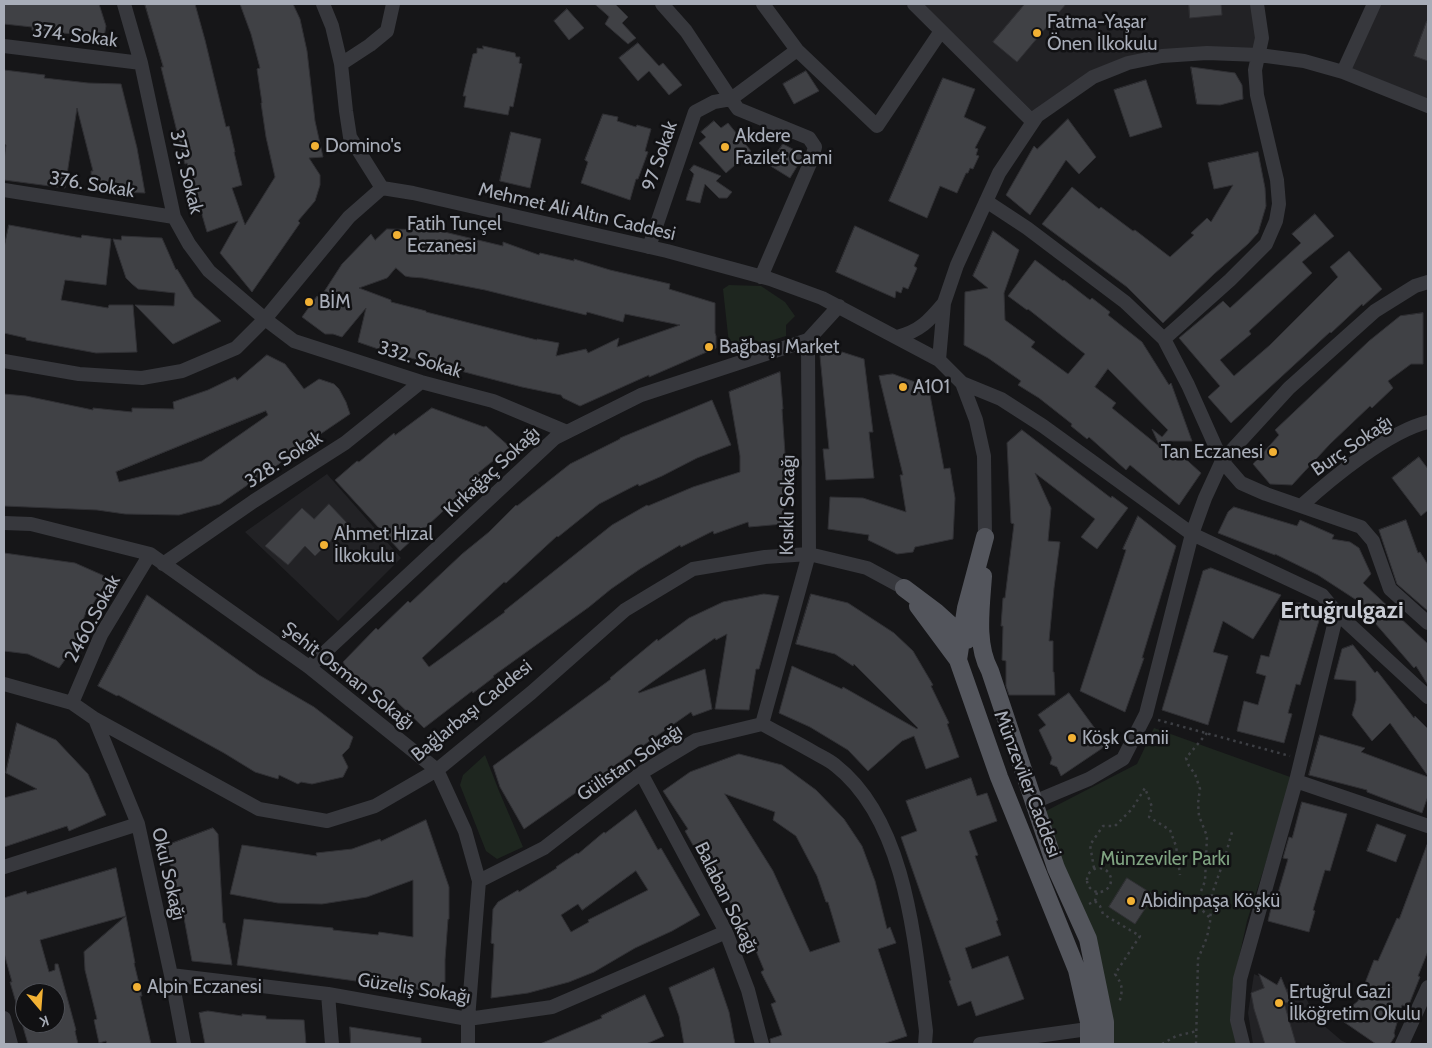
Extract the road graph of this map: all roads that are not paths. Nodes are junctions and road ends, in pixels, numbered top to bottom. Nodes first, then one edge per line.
1 (124, 4) edge
2 (323, 4) edge
3 (393, 4) edge
4 (662, 4) edge
5 (763, 4) edge
6 (914, 4) edge
7 (1257, 4) edge
8 (1374, 4) edge
9 (942, 31) junction
10 (4, 46) edge
11 (797, 50) junction
12 (1259, 55) junction
13 (141, 62) junction
14 (341, 64) junction
15 (1342, 72) junction
16 (731, 99) junction
17 (1428, 106) edge
18 (1033, 122) junction
19 (382, 188) junction
20 (4, 190) edge
21 (986, 201) junction
22 (174, 217) junction
23 (649, 247) junction
24 (761, 277) junction
25 (1428, 282) edge
26 (944, 303) junction
27 (839, 306) junction
28 (265, 319) junction
29 (897, 337) junction
30 (1164, 339) junction
31 (808, 340) junction
32 (939, 360) junction
33 (4, 361) edge
34 (421, 382) junction
35 (962, 382) junction
36 (1428, 422) edge
37 (567, 432) junction
38 (1222, 461) junction
39 (1301, 506) junction
40 (4, 523) edge
41 (1192, 534) junction
42 (985, 537) junction
43 (150, 554) junction
44 (809, 554) junction
45 (163, 564) junction
46 (904, 588) junction
47 (966, 608) junction
48 (936, 612) junction
49 (1337, 613) junction
50 (1428, 623) edge
51 (962, 634) junction
52 (958, 660) junction
53 (984, 660) junction
54 (309, 667) junction
55 (4, 684) edge
56 (1428, 696) edge
57 (72, 703) junction
58 (95, 719) junction
59 (762, 724) junction
60 (437, 770) junction
61 (641, 773) junction
62 (1296, 781) junction
63 (1034, 802) junction
64 (138, 824) junction
65 (1428, 826) edge
66 (4, 867) edge
67 (479, 881) junction
68 (726, 932) junction
69 (171, 975) junction
70 (1428, 987) edge
71 (328, 994) junction
72 (4, 1018) edge
73 (468, 1020) junction
74 (1089, 1036) edge
75 (11, 1044) edge
76 (184, 1044) edge
77 (332, 1044) edge
78 (468, 1044) edge
79 (762, 1044) edge
80 (925, 1044) edge
81 (980, 1044) edge
82 (1105, 1044) edge
83 (1243, 1044) edge
84 (1402, 1044) edge

1 - 13 street, 373. Sokak
2 - 14 street
3 - 14 street
4 - 16 street
5 - 11 street
6 - 9 street
7 - 12 street
8 - 15 street
9 - 11 street
9 - 18 street
10 - 13 street, 374. Sokak
11 - 16 street
12 - 15 street
12 - 18 street
12 - 30 street
13 - 22 street, 373. Sokak
14 - 19 street
15 - 17 street
16 - 23 street, 97 Sokak
16 - 24 street
18 - 21 street
19 - 23 street, Mehmet Ali Altın Caddesi
19 - 28 street
20 - 22 street, 376. Sokak
21 - 26 street
21 - 30 street
22 - 28 street, 373. Sokak
23 - 24 street, Mehmet Ali Altın Caddesi
24 - 27 street, Mehmet Ali Altın Caddesi
25 - 38 street
26 - 29 street
26 - 32 street
27 - 29 street, Mehmet Ali Altın Caddesi
27 - 31 street, Kırkağaç Sokağı
28 - 33 street
28 - 34 street, 332. Sokak
29 - 32 street, Mehmet Ali Altın Caddesi
30 - 38 street
31 - 37 street, Kırkağaç Sokağı
31 - 44 street, Kısıklı Sokağı
32 - 35 street, Münzeviler Caddesi
34 - 37 street, 332. Sokak
34 - 45 street, 328. Sokak
35 - 41 street
35 - 42 street, Münzeviler Caddesi
36 - 39 street, Burç Sokağı
37 - 54 street, Kırkağaç Sokağı
38 - 39 street
38 - 41 street
39 - 50 street
40 - 43 street, Şehit Osman Sokağı
41 - 49 street
41 - 63 street
42 - 47 main road, Münzeviler Caddesi
42 - 53 main road, Münzeviler Caddesi
43 - 45 street, Şehit Osman Sokağı
43 - 57 street, 2460.Sokak
44 - 46 street, Bağlarbaşı Caddesi
44 - 59 street, Kısıklı Sokağı
44 - 60 street, Bağlarbaşı Caddesi
45 - 54 street, Şehit Osman Sokağı
46 - 48 main road, Bağlarbaşı Caddesi
46 - 52 main road, Bağlarbaşı Caddesi
47 - 48 main road
47 - 51 main road, Münzeviler Caddesi
48 - 51 main road, Bağlarbaşı Caddesi
49 - 56 street
49 - 62 street
51 - 52 main road, Münzeviler Caddesi
51 - 53 main road, Bağlarbaşı Caddesi
52 - 53 main road
52 - 74 main road, Münzeviler Caddesi
53 - 63 main road, Münzeviler Caddesi
54 - 60 street, Şehit Osman Sokağı
55 - 57 street, Bağlarbaşı Caddesi
57 - 58 street, Bağlarbaşı Caddesi
58 - 60 street, Bağlarbaşı Caddesi
58 - 64 street, Okul Sokağı
59 - 61 street, Gülistan Sokağı
59 - 80 street
60 - 67 street, Şehit Osman Sokağı
61 - 67 street, Gülistan Sokağı
61 - 68 street, Balaban Sokağı
62 - 65 street
62 - 83 street
63 - 82 main road, Münzeviler Caddesi
64 - 66 street
64 - 69 street, Okul Sokağı
67 - 73 street, Şehit Osman Sokağı
68 - 73 street, Güzeliş Sokağı
68 - 79 street, Balaban Sokağı
69 - 71 street, Güzeliş Sokağı
69 - 76 street, Okul Sokağı
70 - 84 street
71 - 73 street, Güzeliş Sokağı
71 - 77 street
72 - 75 street
73 - 78 street, Şehit Osman Sokağı
74 - 81 street

